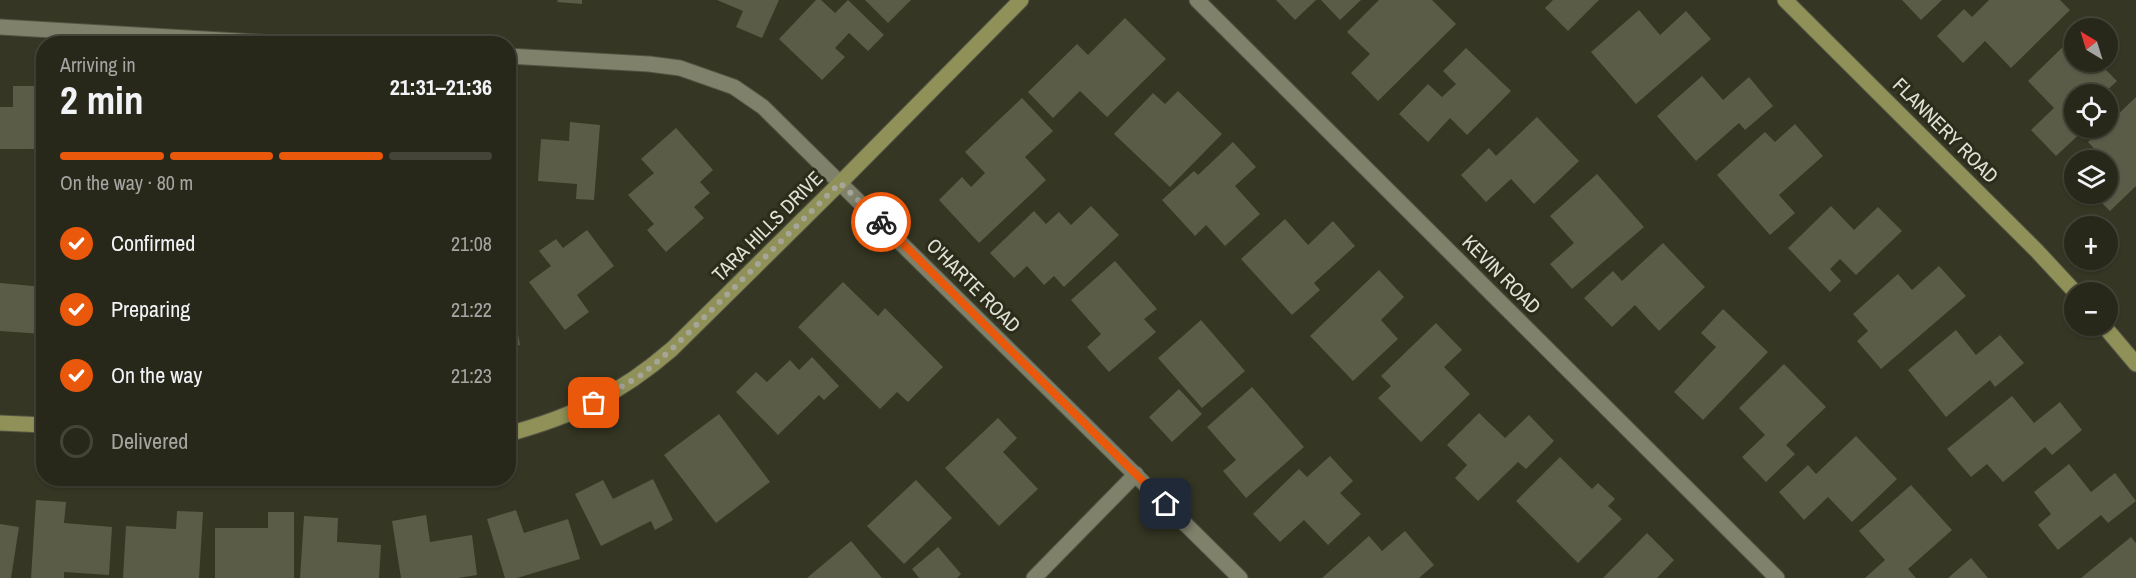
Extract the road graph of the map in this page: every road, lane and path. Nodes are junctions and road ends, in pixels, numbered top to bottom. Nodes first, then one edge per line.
1 (1021, 0) edge
2 (1197, 0) edge
3 (1785, 0) edge
4 (0, 27) edge
5 (155, 36) edge
6 (516, 56) edge
7 (840, 183) junction
8 (2065, 282) edge
9 (2112, 336) edge
10 (2136, 364) edge
11 (0, 423) edge
12 (36, 425) edge
13 (516, 431) edge
14 (1136, 474) junction
15 (1034, 578) edge
16 (1240, 578) edge
17 (1777, 578) edge

1 - 7 street, TARA HILLS DRIVE
2 - 17 street, KEVIN ROAD
3 - 8 street, FLANNERY ROAD
4 - 5 street
6 - 7 street, O'HARTE ROAD
7 - 13 street, TARA HILLS DRIVE
7 - 14 street, O'HARTE ROAD
9 - 10 street
11 - 12 street
14 - 15 street
14 - 16 street, O'HARTE ROAD

